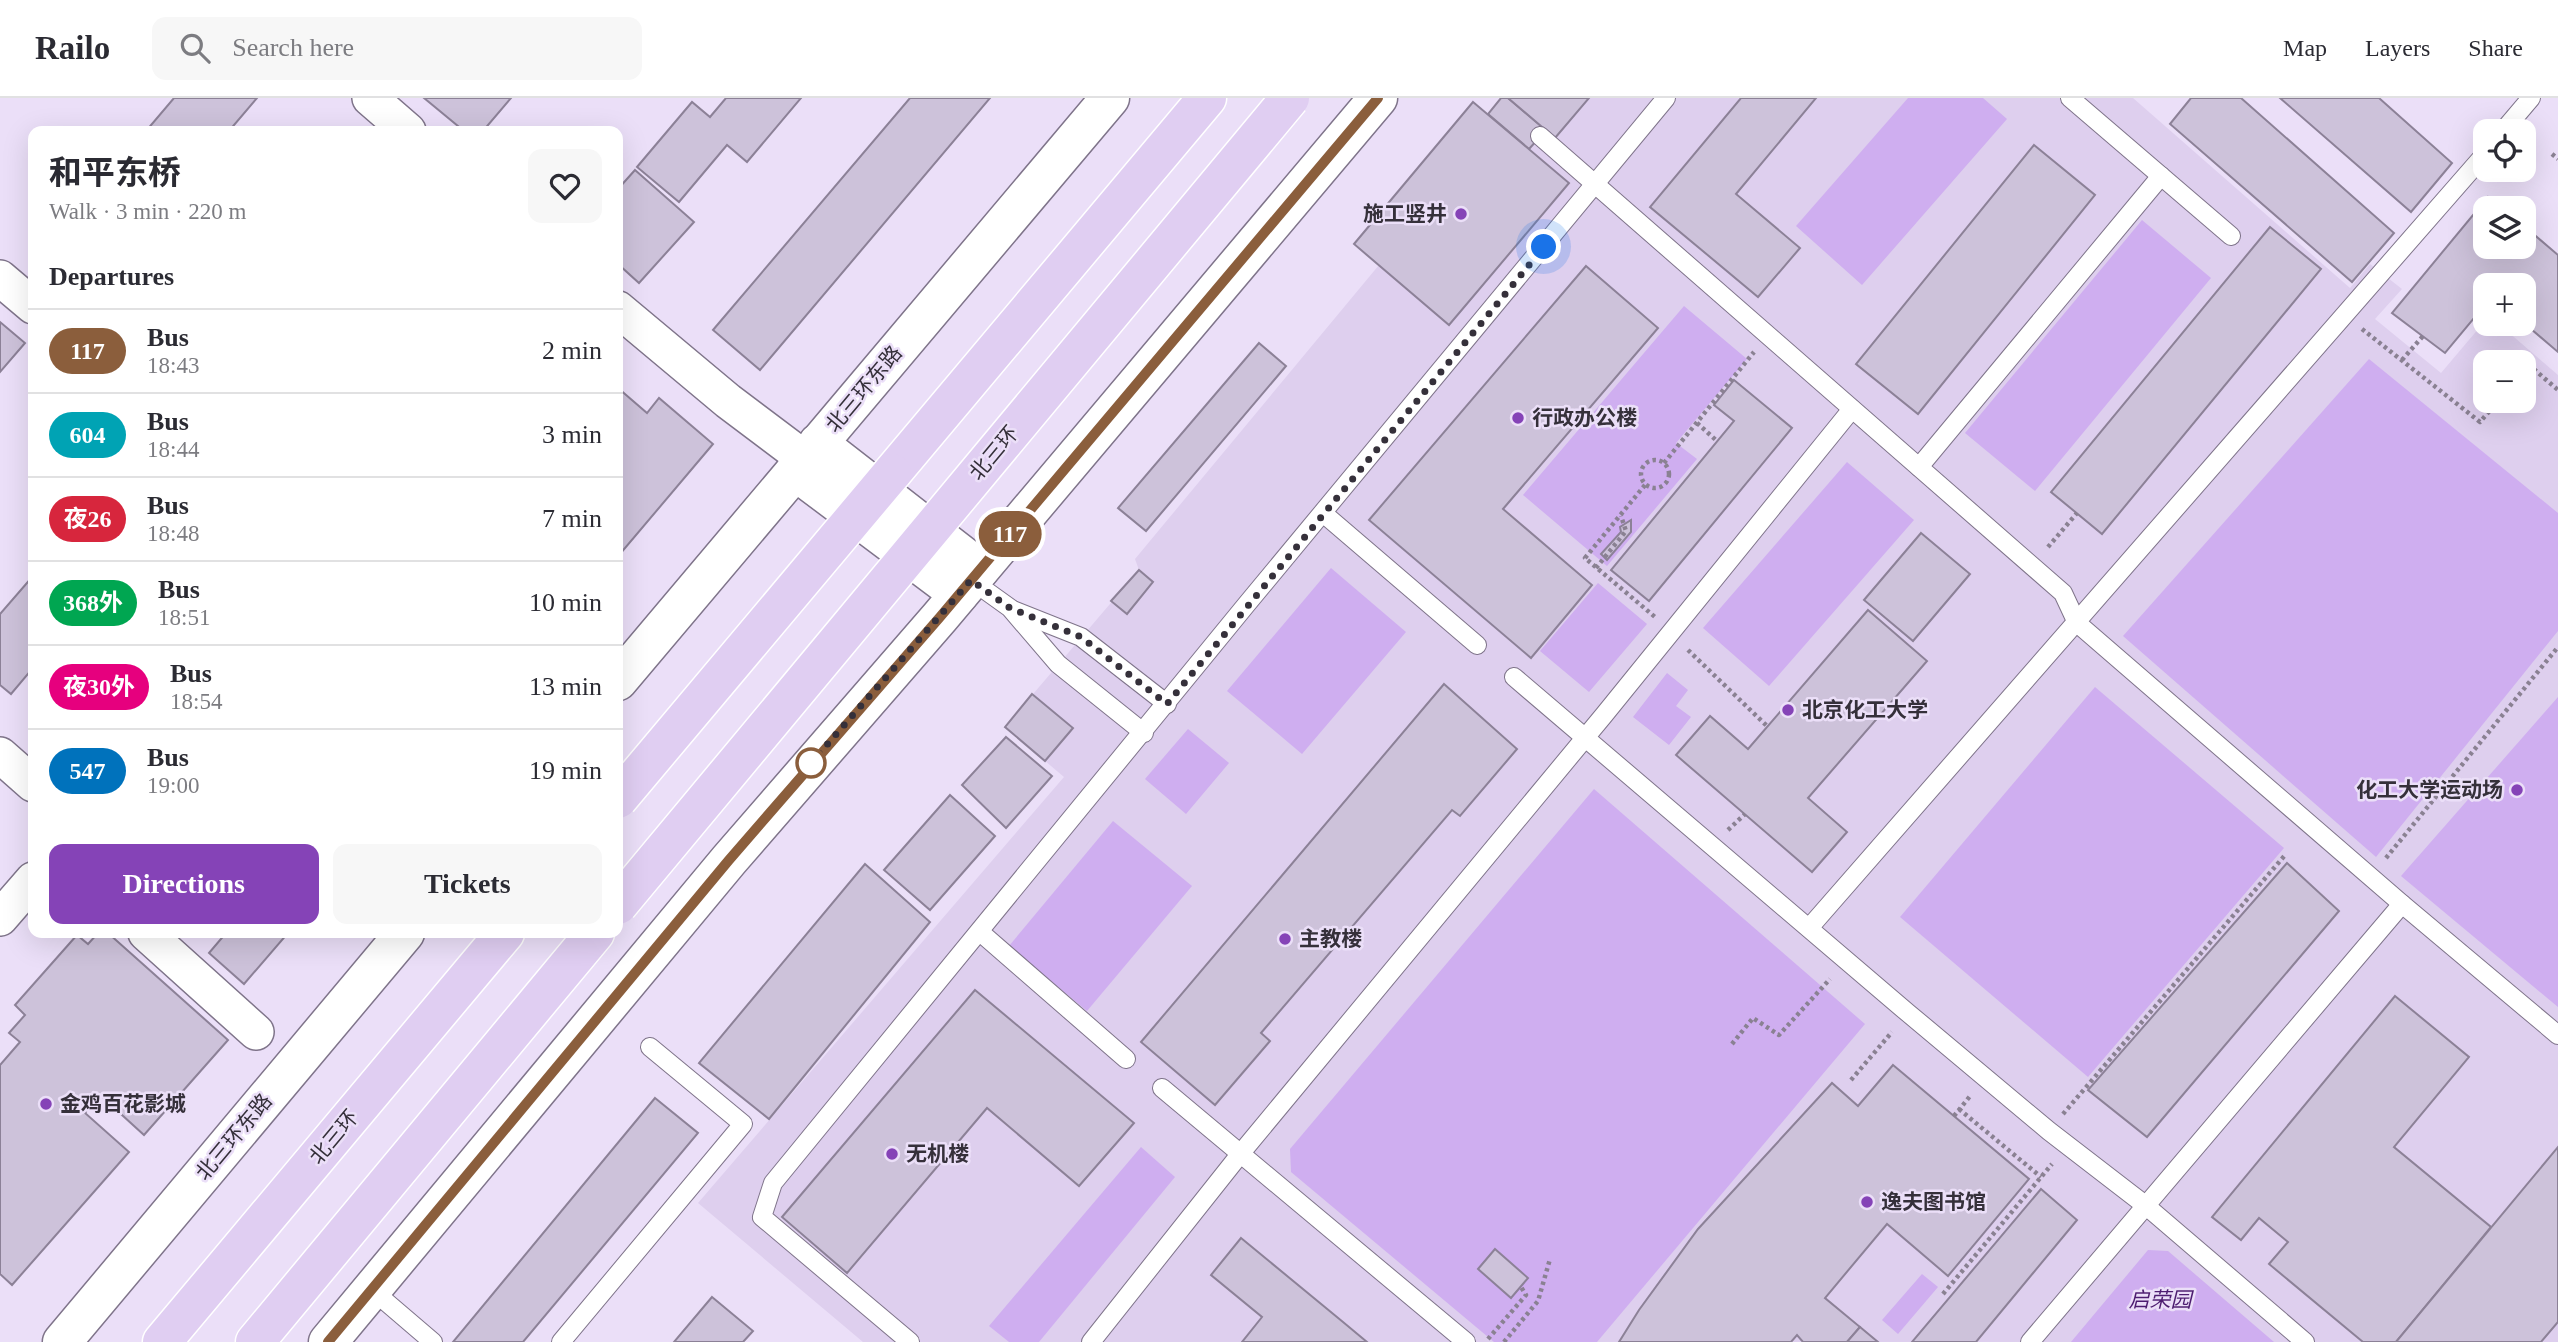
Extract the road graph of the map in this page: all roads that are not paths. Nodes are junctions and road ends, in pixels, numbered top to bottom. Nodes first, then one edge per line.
1 (370, 98) edge
2 (1110, 98) edge
3 (1207, 98) edge
4 (1290, 98) edge
5 (1378, 98) edge
6 (1666, 98) edge
7 (2070, 98) edge
8 (2531, 98) edge
9 (2513, 119) edge
10 (402, 126) edge
11 (1540, 136) dead end
12 (2473, 167) edge
13 (2161, 176) junction
14 (1596, 183) junction
15 (2231, 236) dead end
16 (0, 278) edge
17 (28, 302) edge
18 (623, 313) edge
19 (1852, 409) junction
20 (806, 458) junction
21 (1919, 467) junction
22 (1324, 514) junction
23 (970, 581) junction
24 (1010, 608) junction
25 (2077, 623) junction
26 (1477, 645) dead end
27 (623, 675) edge
28 (1514, 677) dead end
29 (1167, 704) junction
30 (1144, 733) junction
31 (1585, 737) junction
32 (0, 755) edge
33 (28, 780) edge
34 (623, 793) edge
35 (28, 886) edge
36 (623, 899) edge
37 (2402, 904) junction
38 (0, 918) edge
39 (1808, 928) junction
40 (980, 932) junction
41 (152, 938) edge
42 (401, 938) edge
43 (502, 938) edge
44 (591, 938) edge
45 (257, 1032) dead end
46 (2558, 1035) edge
47 (650, 1047) dead end
48 (1126, 1059) dead end
49 (1162, 1088) dead end
50 (1241, 1153) junction
51 (2145, 1205) junction
52 (371, 1289) junction
53 (62, 1342) edge
54 (162, 1342) edge
55 (255, 1342) edge
56 (328, 1342) edge
57 (433, 1342) edge
58 (561, 1342) edge
59 (910, 1342) edge
60 (1091, 1342) edge
61 (1466, 1342) edge
62 (2030, 1342) edge
63 (2305, 1342) edge

1 - 10 street
2 - 20 street, 北三环东路
3 - 34 highway, bridge
4 - 36 highway, 北三环, bridge
5 - 23 street
6 - 14 lane
7 - 13 lane
8 - 9 lane
11 - 14 lane
12 - 25 lane
13 - 15 lane
13 - 21 lane
14 - 19 lane
14 - 22 lane
16 - 17 street
18 - 20 street
19 - 21 lane
19 - 31 lane
20 - 23 street
20 - 27 street, 北三环东路
21 - 25 lane
22 - 26 lane
22 - 29 lane
23 - 24 lane
23 - 52 street
24 - 29 lane
24 - 30 lane
25 - 37 lane
25 - 39 lane
28 - 31 lane
29 - 30 lane
30 - 40 lane
31 - 39 lane
31 - 50 lane
32 - 33 street
35 - 38 street
37 - 46 lane
37 - 51 lane
39 - 51 lane
40 - 48 lane
40 - 59 lane
41 - 45 street
42 - 53 street, 北三环东路
43 - 54 highway, 北三环
44 - 55 highway
47 - 58 lane
49 - 50 lane
50 - 60 lane
50 - 61 lane
51 - 62 lane
51 - 63 lane
52 - 56 street
52 - 57 lane

